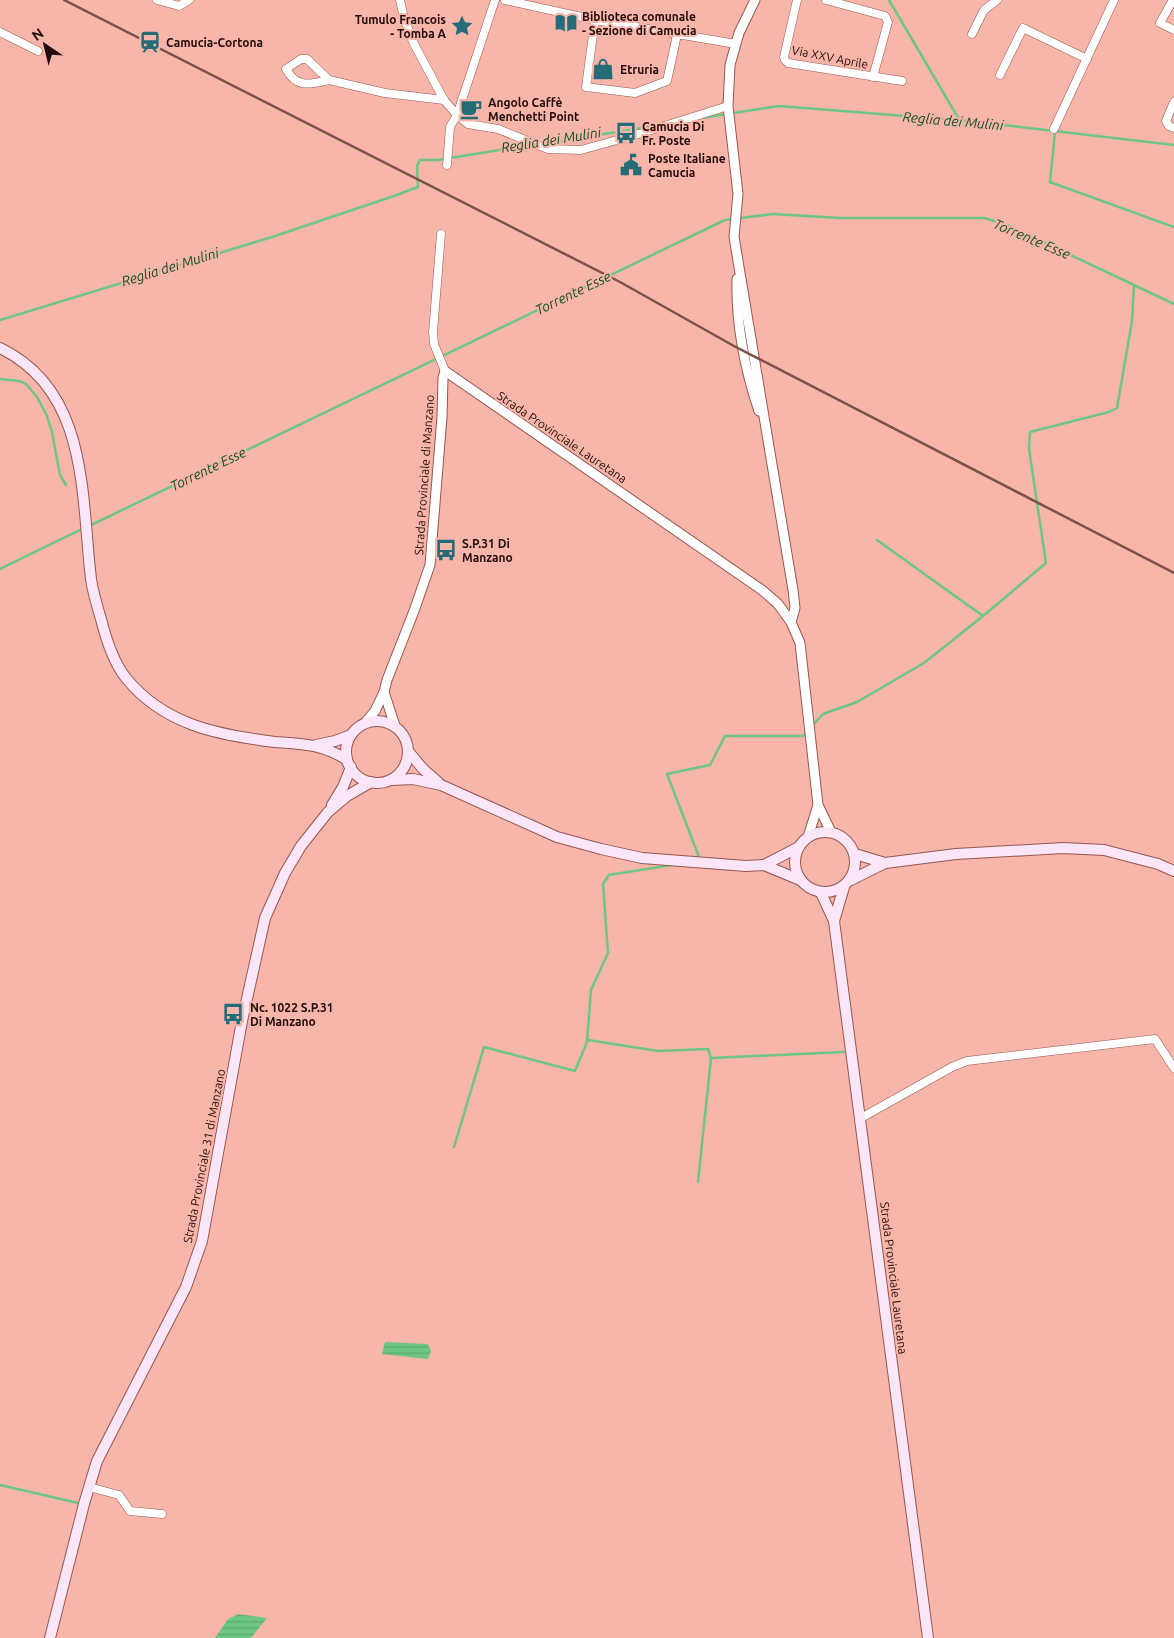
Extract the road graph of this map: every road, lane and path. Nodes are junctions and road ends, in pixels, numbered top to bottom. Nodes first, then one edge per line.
1 (157, 0) edge
2 (400, 0) edge
3 (496, 0) edge
4 (504, 0) edge
5 (755, 0) edge
6 (797, 0) edge
7 (826, 0) edge
8 (997, 0) edge
9 (1114, 0) edge
10 (1173, 0) edge
11 (187, 1) edge
12 (171, 2) edge
13 (595, 20) junction
14 (1174, 30) edge
15 (0, 32) edge
16 (972, 34) dead end
17 (677, 35) junction
18 (736, 44) junction
19 (38, 51) dead end
20 (1087, 60) junction
21 (1000, 75) dead end
22 (873, 77) junction
23 (329, 80) junction
24 (902, 81) dead end
25 (444, 100) junction
26 (1174, 102) edge
27 (728, 106) junction
28 (457, 116) junction
29 (1174, 128) edge
30 (1054, 129) dead end
31 (447, 165) dead end
32 (441, 234) dead end
33 (0, 348) edge
34 (444, 369) junction
35 (792, 590) junction
36 (778, 604) junction
37 (791, 622) junction
38 (384, 692) junction
39 (365, 723) junction
40 (395, 726) junction
41 (351, 735) junction
42 (312, 746) junction
43 (408, 750) junction
44 (349, 764) junction
45 (391, 780) junction
46 (371, 782) junction
47 (440, 785) junction
48 (818, 805) junction
49 (328, 812) junction
50 (832, 832) junction
51 (808, 837) junction
52 (798, 847) junction
53 (855, 854) junction
54 (885, 863) junction
55 (764, 865) junction
56 (1174, 872) edge
57 (800, 880) junction
58 (847, 883) junction
59 (821, 893) junction
60 (834, 921) junction
61 (1174, 1068) edge
62 (861, 1118) junction
63 (89, 1487) junction
64 (162, 1514) dead end
65 (50, 1638) edge
66 (928, 1638) edge

1 - 12 street
2 - 25 street
3 - 28 street
4 - 13 street
5 - 18 street, Strada Provinciale Lauretana
6 - 22 street, Via XXV Aprile
7 - 22 street, Via XXV Aprile
8 - 16 street
9 - 20 street
10 - 14 street
11 - 12 street
13 - 17 street
13 - 17 street
15 - 19 street
17 - 18 street
18 - 27 street, Strada Provinciale Lauretana
20 - 21 street
20 - 30 street
22 - 24 street, Via XXV Aprile
23 - 23 street
23 - 25 street
25 - 28 street
26 - 29 street
27 - 28 street
27 - 35 street, Strada Provinciale Lauretana
28 - 31 street
32 - 34 street
33 - 42 main road
34 - 36 street, Strada Provinciale Lauretana
34 - 38 street, Strada Provinciale di Manzano
35 - 36 street
35 - 37 street, Strada Provinciale Lauretana
36 - 37 street, Strada Provinciale Lauretana
37 - 48 street, Strada Provinciale Lauretana
38 - 39 street
38 - 40 street
39 - 40 main road
39 - 41 main road
40 - 43 main road
41 - 42 main road
41 - 44 main road
42 - 44 main road
43 - 45 main road
43 - 47 main road
44 - 46 main road
44 - 49 main road
45 - 46 main road
45 - 47 main road
46 - 49 main road, Strada Provinciale 31 di Manzano
47 - 55 main road
48 - 50 street, Strada Provinciale Lauretana
48 - 51 street, Strada Provinciale Lauretana
49 - 63 main road, Strada Provinciale 31 di Manzano
50 - 51 main road
50 - 53 main road, Strada Provinciale Lauretana
51 - 52 main road, Strada Provinciale Lauretana
52 - 55 main road, Strada Provinciale Lauretana
52 - 57 main road
53 - 54 main road
53 - 58 main road, Strada Provinciale Lauretana
54 - 56 main road
54 - 58 main road
55 - 57 main road
57 - 59 main road
58 - 59 main road
58 - 60 main road, Strada Provinciale Lauretana
59 - 60 main road, Strada Provinciale Lauretana
60 - 62 main road, Strada Provinciale Lauretana
61 - 62 street
62 - 66 main road, Strada Provinciale Lauretana
63 - 64 street
63 - 65 main road, Strada Provinciale 31 di Manzano

